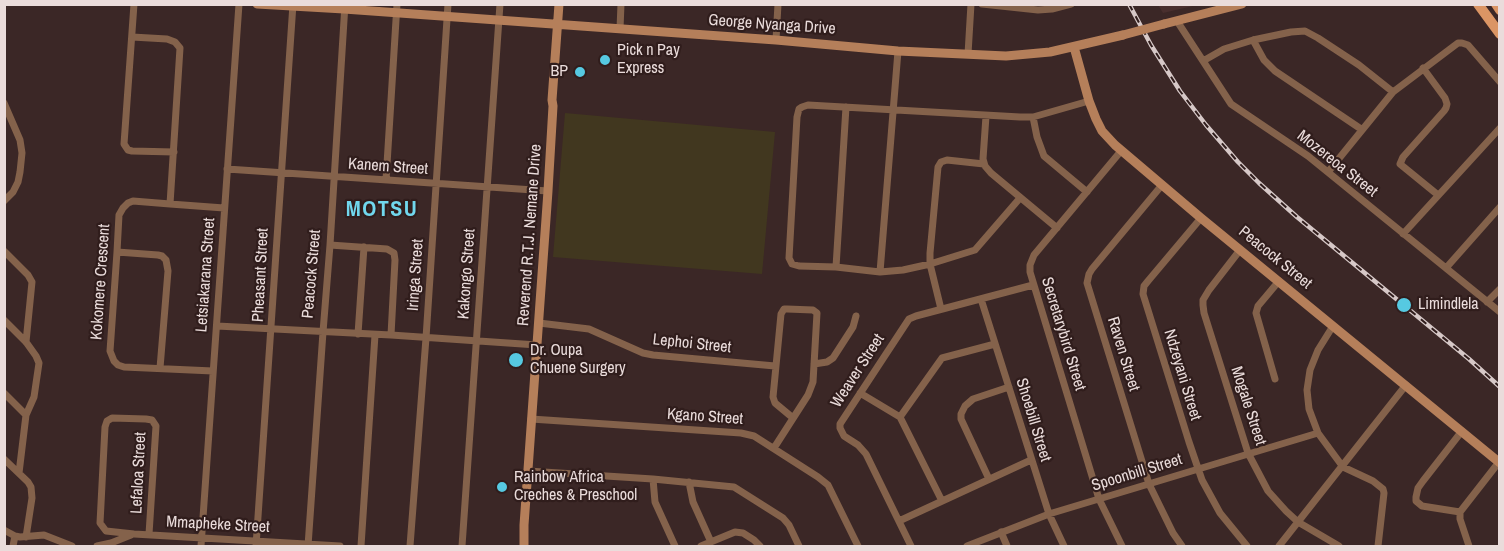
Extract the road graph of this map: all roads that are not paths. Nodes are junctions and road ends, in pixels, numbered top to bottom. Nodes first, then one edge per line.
1 (134, 4) edge
2 (239, 4) edge
3 (257, 4) edge
4 (448, 4) edge
5 (500, 4) edge
6 (561, 4) edge
7 (621, 4) edge
8 (778, 4) edge
9 (971, 4) edge
10 (982, 4) edge
11 (1071, 4) edge
12 (1242, 4) edge
13 (1478, 4) edge
14 (293, 6) edge
15 (1007, 6) edge
16 (344, 7) edge
17 (397, 9) edge
18 (447, 17) junction
19 (499, 21) junction
20 (1177, 21) junction
21 (560, 26) junction
22 (620, 29) junction
23 (1500, 34) edge
24 (132, 37) junction
25 (776, 40) junction
26 (1253, 40) junction
27 (1074, 46) junction
28 (898, 51) junction
29 (968, 54) junction
30 (1203, 61) junction
31 (1423, 68) junction
32 (1500, 82) edge
33 (1393, 92) junction
34 (1089, 101) junction
35 (4, 103) edge
36 (846, 107) junction
37 (893, 110) junction
38 (986, 116) junction
39 (1033, 117) junction
40 (1500, 128) edge
41 (1361, 129) junction
42 (1121, 151) junction
43 (174, 152) junction
44 (984, 164) junction
45 (227, 169) junction
46 (281, 172) junction
47 (1328, 172) junction
48 (334, 177) junction
49 (386, 180) junction
50 (436, 184) junction
51 (1162, 185) junction
52 (487, 188) junction
53 (548, 191) junction
54 (1087, 192) junction
55 (1438, 195) junction
56 (1020, 198) junction
57 (4, 201) edge
58 (170, 204) junction
59 (1500, 207) edge
60 (224, 208) junction
61 (1201, 218) junction
62 (1057, 228) junction
63 (1403, 234) junction
64 (330, 245) junction
65 (364, 247) junction
66 (1240, 250) junction
67 (4, 251) edge
68 (117, 252) junction
69 (930, 264) junction
70 (836, 267) junction
71 (1446, 267) junction
72 (880, 272) junction
73 (1279, 281) junction
74 (1033, 285) junction
75 (1500, 289) edge
76 (981, 299) junction
77 (1487, 302) junction
78 (940, 309) junction
79 (1500, 312) edge
80 (856, 316) dead end
81 (4, 320) edge
82 (539, 323) junction
83 (217, 326) junction
84 (1333, 326) junction
85 (272, 328) junction
86 (323, 332) junction
87 (358, 333) junction
88 (375, 334) junction
89 (391, 335) junction
90 (426, 338) junction
91 (26, 342) junction
92 (476, 342) junction
93 (995, 344) junction
94 (537, 345) junction
95 (814, 364) junction
96 (776, 366) junction
97 (160, 368) junction
98 (213, 371) junction
99 (1275, 379) dead end
100 (1406, 385) junction
101 (1009, 387) junction
102 (4, 393) edge
103 (860, 393) junction
104 (26, 415) junction
105 (900, 417) junction
106 (793, 418) junction
107 (531, 419) junction
108 (1462, 431) junction
109 (1318, 433) junction
110 (774, 448) junction
111 (1248, 453) junction
112 (4, 459) edge
113 (1031, 460) junction
114 (1499, 462) edge
115 (1342, 466) junction
116 (1198, 469) junction
117 (528, 471) junction
118 (19, 473) junction
119 (653, 479) junction
120 (989, 479) junction
121 (689, 482) junction
122 (1149, 484) junction
123 (1099, 498) junction
124 (942, 501) junction
125 (1460, 512) junction
126 (1049, 513) junction
127 (899, 521) junction
128 (1298, 522) junction
129 (4, 530) edge
130 (1001, 532) junction
131 (134, 534) junction
132 (149, 534) junction
133 (15, 536) junction
134 (26, 537) junction
135 (201, 538) junction
136 (711, 542) junction
137 (256, 544) edge
138 (308, 545) edge
139 (13, 546) edge
140 (72, 546) edge
141 (97, 546) edge
142 (201, 546) edge
143 (340, 546) edge
144 (361, 546) edge
145 (410, 546) edge
146 (462, 546) edge
147 (524, 546) edge
148 (675, 546) edge
149 (701, 546) edge
150 (760, 546) edge
151 (799, 546) edge
152 (858, 546) edge
153 (911, 546) edge
154 (967, 546) edge
155 (1007, 546) edge
156 (1064, 546) edge
157 (1122, 546) edge
158 (1182, 546) edge
159 (1247, 546) edge
160 (1279, 546) edge
161 (1339, 546) edge
162 (1378, 546) edge
163 (1469, 546) edge

1 - 24 street
2 - 45 street, Letsiakarana Street
3 - 14 street, George Nyanga Drive
4 - 18 street, Iringa Street
5 - 19 street, Kakongo Street
6 - 21 street, Reverend R.T.J. Nemane Drive
7 - 22 street
8 - 25 street
9 - 29 street
10 - 15 street
11 - 15 street
12 - 20 street, George Nyanga Drive
13 - 23 main road
14 - 16 street, George Nyanga Drive
14 - 46 street, Pheasant Street
16 - 17 street, George Nyanga Drive
16 - 48 street, Peacock Street
17 - 18 street, George Nyanga Drive
17 - 49 street
18 - 19 street, George Nyanga Drive
18 - 50 street, Iringa Street
19 - 21 street, George Nyanga Drive
19 - 52 street, Kakongo Street
20 - 27 street, George Nyanga Drive, bridge
20 - 30 street, Mozereoa Street
21 - 22 street, George Nyanga Drive
21 - 53 street, Reverend R.T.J. Nemane Drive
22 - 25 street, George Nyanga Drive
24 - 43 street
24 - 43 street
25 - 28 street, George Nyanga Drive
26 - 30 street
26 - 33 street
26 - 41 street
27 - 29 street, George Nyanga Drive
27 - 34 street, Peacock Street
28 - 29 street, George Nyanga Drive
28 - 37 street
30 - 47 street, Mozereoa Street
31 - 32 street
31 - 33 street
31 - 55 street
33 - 41 street
34 - 39 street
34 - 42 street, Peacock Street
35 - 57 street
36 - 37 street
36 - 70 street
36 - 70 street
37 - 38 street
37 - 72 street
38 - 39 street
38 - 44 street
39 - 54 street
40 - 55 street
41 - 47 street
42 - 51 street, Peacock Street
42 - 54 street, Secretarybird Street
43 - 58 street
44 - 56 street
44 - 69 street
45 - 46 street, Kanem Street
45 - 60 street, Letsiakarana Street
46 - 48 street, Kanem Street
46 - 85 street, Pheasant Street
47 - 63 street, Mozereoa Street
48 - 49 street, Kanem Street
48 - 64 street, Peacock Street
49 - 50 street, Kanem Street
50 - 52 street, Kanem Street
50 - 90 street, Iringa Street
51 - 61 street, Peacock Street
51 - 122 street, Raven Street
52 - 53 street, Kanem Street
52 - 92 street, Kakongo Street
53 - 82 street, Reverend R.T.J. Nemane Drive
54 - 62 street, Secretarybird Street
55 - 63 street
56 - 62 street
56 - 69 street
58 - 60 street, Kokomere Crescent
58 - 68 street, Kokomere Crescent
59 - 71 street
60 - 83 street, Letsiakarana Street
61 - 66 street, Peacock Street
61 - 116 street, Ndzeyani Street
62 - 74 street, Secretarybird Street
63 - 71 street, Mozereoa Street
64 - 65 street
64 - 86 street, Peacock Street
65 - 87 street
65 - 89 street
66 - 73 street, Peacock Street
66 - 111 street, Mogale Street
67 - 91 street
68 - 97 street, Kokomere Crescent
68 - 97 street
69 - 72 street
69 - 78 street
70 - 72 street
71 - 77 street, Mozereoa Street
73 - 84 street, Peacock Street
73 - 99 street
74 - 76 street, Weaver Street
74 - 123 street, Secretarybird Street
75 - 77 street
76 - 78 street, Weaver Street
76 - 93 street, Shoebill Street
77 - 79 street, Mozereoa Street
78 - 103 street, Weaver Street
80 - 95 street
81 - 91 street
82 - 94 street, Reverend R.T.J. Nemane Drive
82 - 96 street, Lephoi Street
83 - 85 street
83 - 98 street, Letsiakarana Street
84 - 100 street, Peacock Street
84 - 109 street
85 - 86 street
85 - 137 street, Pheasant Street
86 - 87 street
86 - 138 street, Peacock Street
87 - 88 street
88 - 89 street
88 - 144 street
89 - 90 street
90 - 92 street
90 - 145 street, Iringa Street
91 - 104 street
92 - 94 street
92 - 146 street, Kakongo Street
93 - 101 street, Shoebill Street
93 - 105 street
94 - 107 street, Reverend R.T.J. Nemane Drive
95 - 96 street
95 - 106 street
96 - 106 street
97 - 98 street, Kokomere Crescent
98 - 135 street, Letsiakarana Street
100 - 108 street, Peacock Street
100 - 115 street
101 - 113 street, Shoebill Street
101 - 120 street
102 - 104 street
103 - 105 street
103 - 127 street, Weaver Street
104 - 118 street
105 - 124 street
106 - 110 street
107 - 110 street, Kgano Street
107 - 117 street, Reverend R.T.J. Nemane Drive
108 - 114 street, Peacock Street
108 - 125 street
109 - 111 street, Spoonbill Street
109 - 115 street
110 - 152 street, Kgano Street
111 - 116 street, Spoonbill Street
111 - 128 street, Mogale Street
112 - 118 street
113 - 120 street
113 - 126 street, Shoebill Street
114 - 125 street
115 - 128 street
115 - 162 street
116 - 122 street, Spoonbill Street
116 - 159 street, Ndzeyani Street
117 - 119 street
117 - 147 street, Reverend R.T.J. Nemane Drive
118 - 134 street
119 - 121 street
119 - 148 street
120 - 124 street
121 - 136 street
121 - 151 street
122 - 123 street, Spoonbill Street
122 - 158 street, Raven Street
123 - 126 street, Spoonbill Street
123 - 157 street, Secretarybird Street
124 - 127 street
125 - 163 street
126 - 130 street, Spoonbill Street
126 - 156 street, Shoebill Street
127 - 153 street, Weaver Street
128 - 160 street
128 - 161 street, Mogale Street
129 - 133 street
130 - 154 street, Spoonbill Street
130 - 155 street
131 - 132 street, Mmapheke Street
131 - 132 street, Lefaloa Street
131 - 141 street, Mmapheke Street
132 - 135 street, Mmapheke Street
133 - 134 street
133 - 139 street
134 - 140 street
135 - 137 street, Mmapheke Street
135 - 142 street, Letsiakarana Street
136 - 149 street
136 - 150 street
137 - 138 street, Mmapheke Street
138 - 143 street, Mmapheke Street

